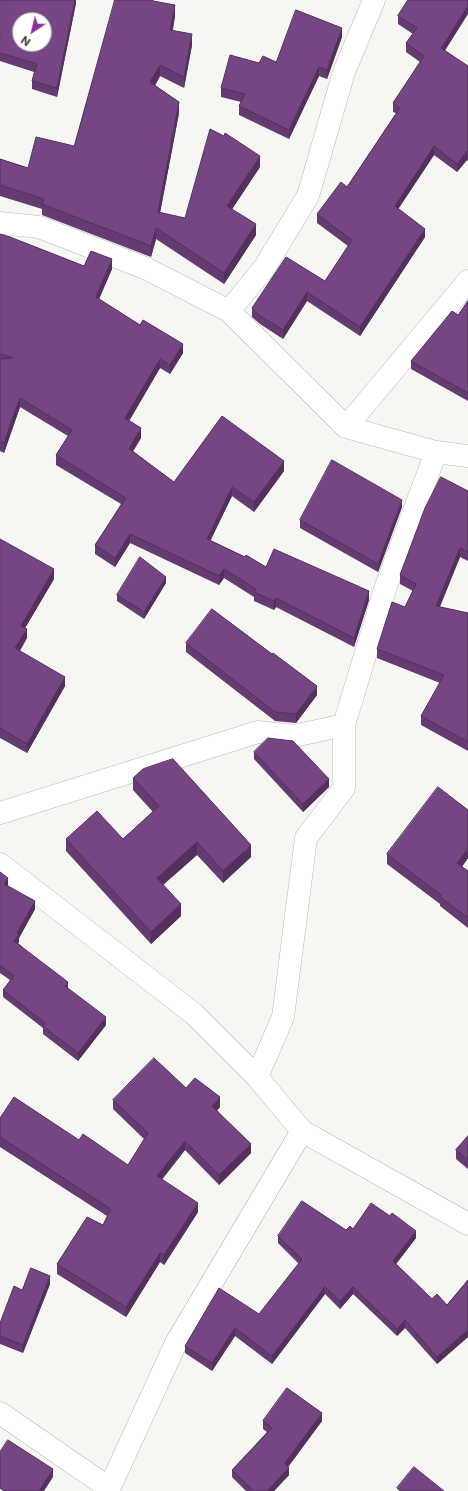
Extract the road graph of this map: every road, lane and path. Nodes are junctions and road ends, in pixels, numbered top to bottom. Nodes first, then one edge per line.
1 (374, 0) edge
2 (0, 222) edge
3 (468, 281) edge
4 (229, 312) junction
5 (346, 427) junction
6 (436, 452) junction
7 (468, 456) edge
8 (344, 725) junction
9 (0, 813) edge
10 (0, 864) edge
11 (257, 1077) junction
12 (302, 1131) junction
13 (468, 1224) edge
14 (0, 1413) edge
15 (108, 1490) edge

1 - 4 street
2 - 4 street
3 - 5 street
4 - 5 street
5 - 6 street
6 - 7 street
6 - 8 street
8 - 9 street
8 - 11 street
10 - 11 street
11 - 12 street
12 - 13 street
12 - 15 street
14 - 15 street

